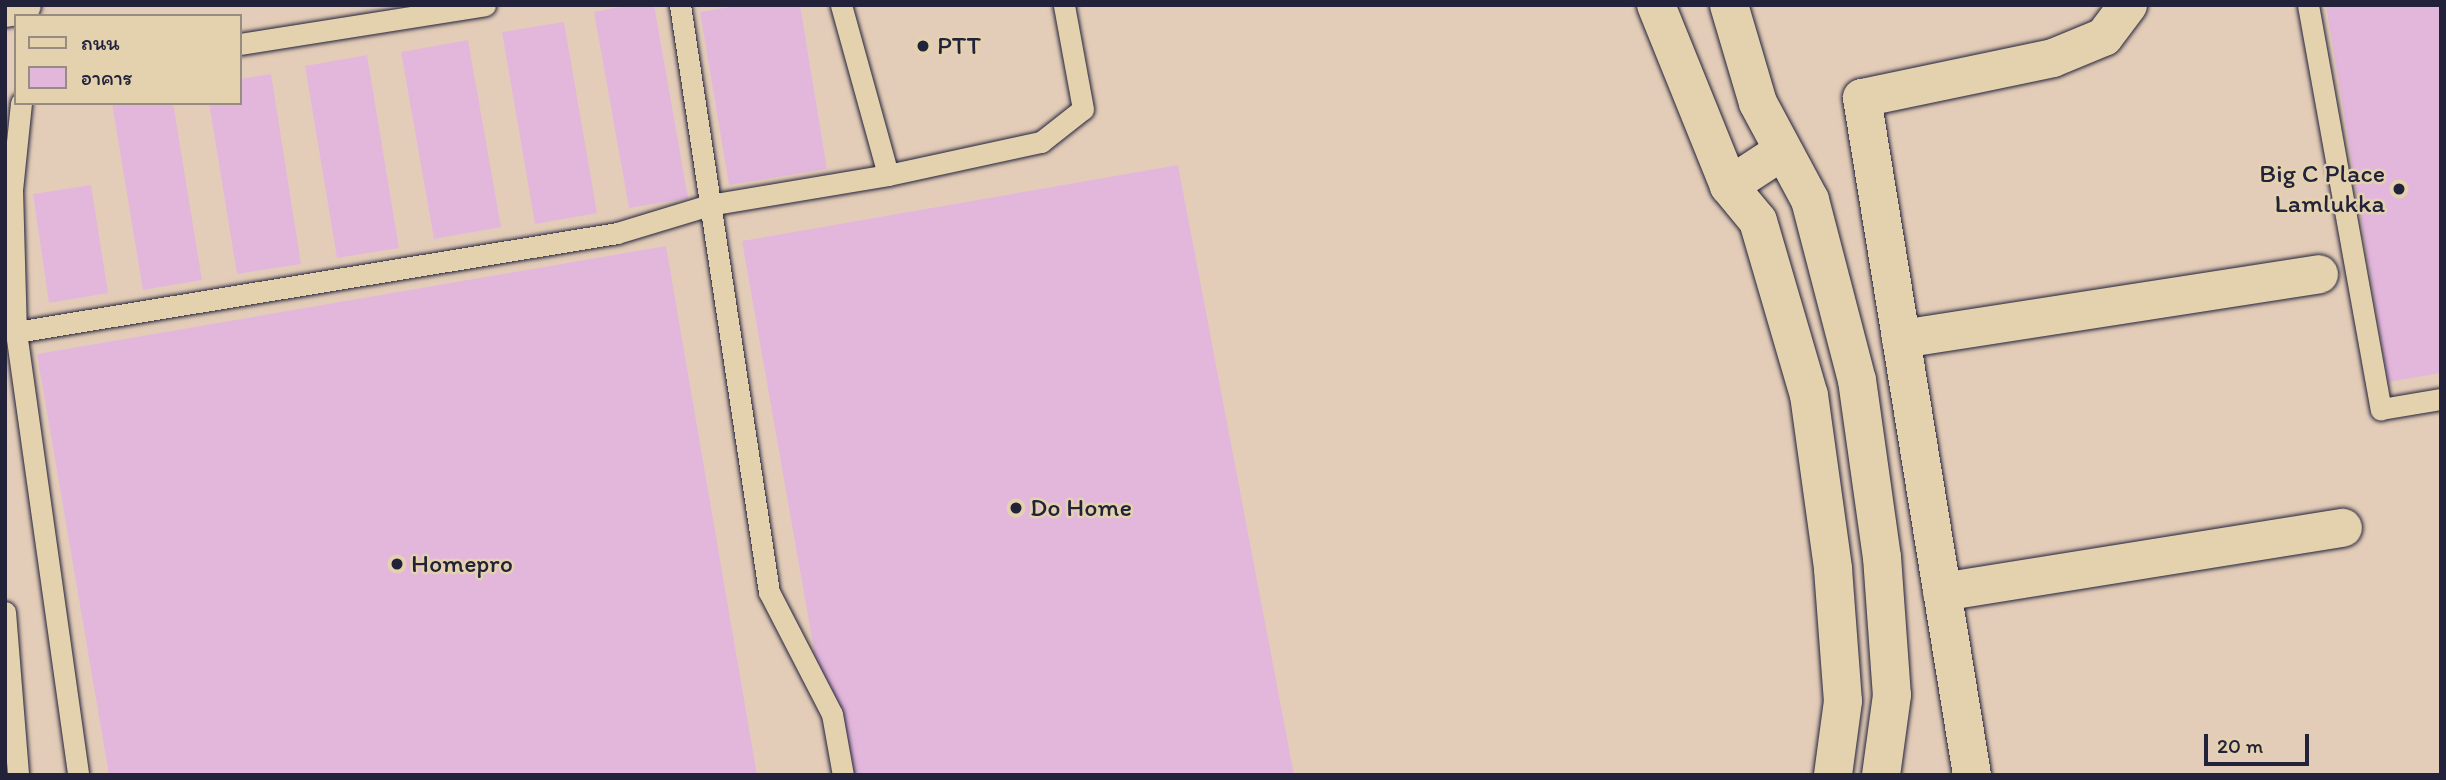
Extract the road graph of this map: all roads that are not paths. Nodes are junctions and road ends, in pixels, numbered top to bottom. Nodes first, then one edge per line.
1 (485, 5) edge
2 (680, 5) edge
3 (841, 5) edge
4 (1064, 5) edge
5 (1656, 5) edge
6 (1729, 5) edge
7 (2128, 5) edge
8 (2308, 5) edge
9 (242, 44) edge
10 (21, 105) edge
11 (1781, 152) junction
12 (888, 175) junction
13 (1729, 186) junction
14 (709, 205) junction
15 (2319, 274) dead end
16 (16, 332) junction
17 (1901, 339) junction
18 (2441, 399) edge
19 (2343, 528) dead end
20 (1942, 592) junction
21 (5, 612) edge
22 (18, 775) edge
23 (78, 775) edge
24 (843, 775) edge
25 (1833, 775) edge
26 (1881, 775) edge
27 (1972, 775) edge

1 - 9 lane
2 - 14 lane
3 - 12 lane
4 - 12 lane
5 - 13 street
6 - 11 street
7 - 17 street
8 - 18 lane
10 - 16 lane
11 - 13 street
11 - 26 street
12 - 14 lane
13 - 25 street
14 - 16 lane
14 - 24 lane
15 - 17 street
16 - 23 lane
17 - 20 street
19 - 20 street
20 - 27 street
21 - 22 lane

